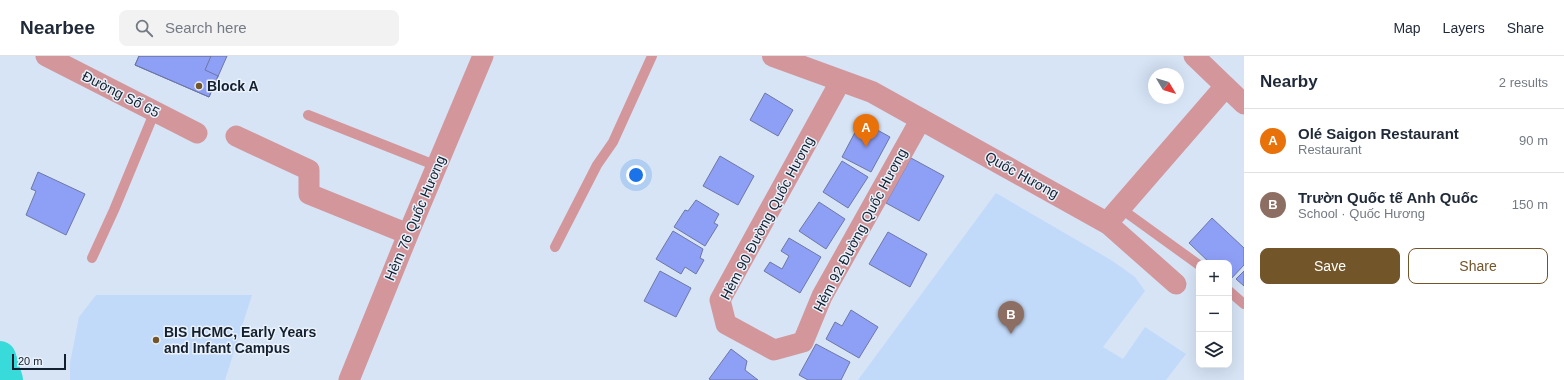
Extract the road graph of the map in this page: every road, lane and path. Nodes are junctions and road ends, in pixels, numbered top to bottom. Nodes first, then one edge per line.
1 (46, 56) edge
2 (483, 56) edge
3 (652, 56) edge
4 (773, 56) edge
5 (1194, 56) edge
6 (840, 82) junction
7 (1225, 87) junction
8 (1244, 104) edge
9 (155, 111) junction
10 (308, 115) dead end
11 (921, 119) junction
12 (197, 133) dead end
13 (236, 136) dead end
14 (437, 166) junction
15 (1113, 215) junction
16 (408, 234) junction
17 (555, 248) dead end
18 (92, 258) dead end
19 (1196, 263) edge
20 (1176, 284) dead end
21 (1232, 294) edge
22 (1244, 304) edge
23 (803, 342) joint
24 (349, 380) edge

1 - 9 street, Đường Số 65
2 - 14 street, Hẻm 76 Quốc Hương
3 - 17 lane
4 - 6 street, Quốc Hương
5 - 7 street
6 - 11 street, Quốc Hương
6 - 23 street, Hẻm 90 Đường Quốc Hương
7 - 8 street
7 - 15 street
9 - 12 street, Đường Số 65
9 - 18 lane
10 - 14 lane
11 - 15 street, Quốc Hương
11 - 23 street, Hẻm 92 Đường Quốc Hương
13 - 16 street
14 - 16 street, Hẻm 76 Quốc Hương
15 - 19 lane
15 - 20 street
16 - 24 street, Hẻm 76 Quốc Hương
21 - 22 lane

